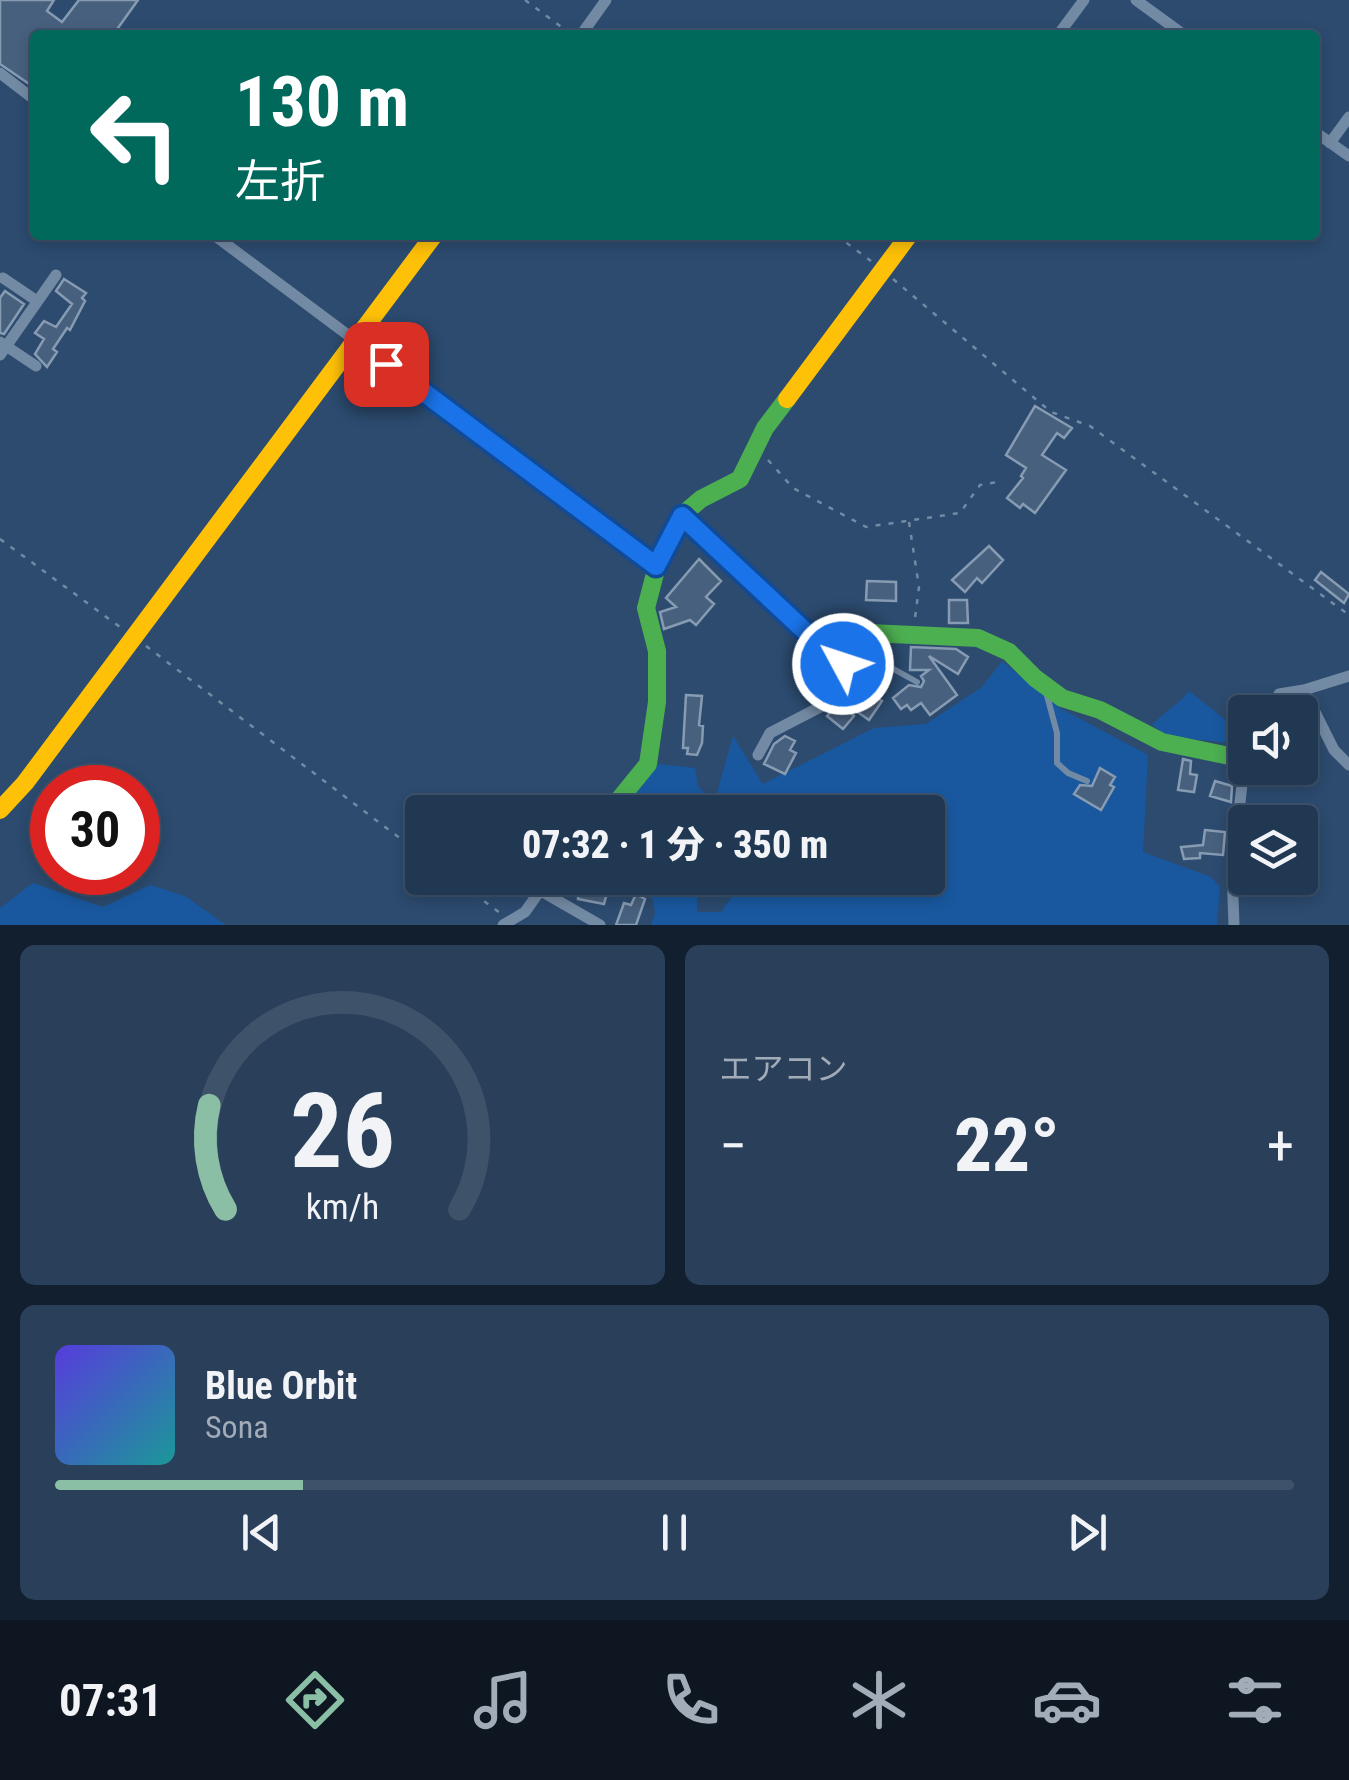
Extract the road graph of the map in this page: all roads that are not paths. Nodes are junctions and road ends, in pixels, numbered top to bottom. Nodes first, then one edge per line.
1 (606, 0) edge
2 (1084, 0) edge
3 (1136, 0) edge
4 (584, 30) edge
5 (1062, 30) edge
6 (1177, 30) edge
7 (0, 74) edge
8 (30, 96) edge
9 (1349, 117) edge
10 (1320, 135) edge
11 (1330, 142) junction
12 (1349, 156) edge
13 (221, 240) edge
14 (430, 240) edge
15 (905, 240) edge
16 (56, 275) dead end
17 (3, 278) dead end
18 (38, 301) junction
19 (356, 342) junction
20 (2, 348) edge
21 (36, 366) dead end
22 (682, 516) junction
23 (656, 566) junction
24 (839, 647) junction
25 (1349, 676) edge
26 (917, 682) dead end
27 (1045, 686) junction
28 (1304, 690) junction
29 (1278, 695) edge
30 (758, 755) dead end
31 (1228, 756) edge
32 (1349, 766) edge
33 (1087, 781) dead end
34 (1241, 785) edge
35 (623, 795) edge
36 (0, 810) edge
37 (539, 895) edge
38 (547, 895) edge
39 (599, 908) dead end
40 (506, 922) edge
41 (598, 923) edge
42 (1234, 925) edge

1 - 4 street
2 - 5 street
3 - 6 street
7 - 8 street
9 - 11 street
10 - 11 street
11 - 12 street
13 - 19 street
14 - 19 street
15 - 22 street
16 - 18 street
17 - 18 street
18 - 20 street
19 - 23 street
19 - 36 street
20 - 21 street
22 - 23 street
22 - 24 street
23 - 35 street
24 - 26 lane
24 - 27 street
24 - 30 street
25 - 28 street
27 - 31 street
27 - 33 lane
28 - 29 street
28 - 32 street
34 - 42 street
37 - 40 street
38 - 41 street
39 - 41 street

